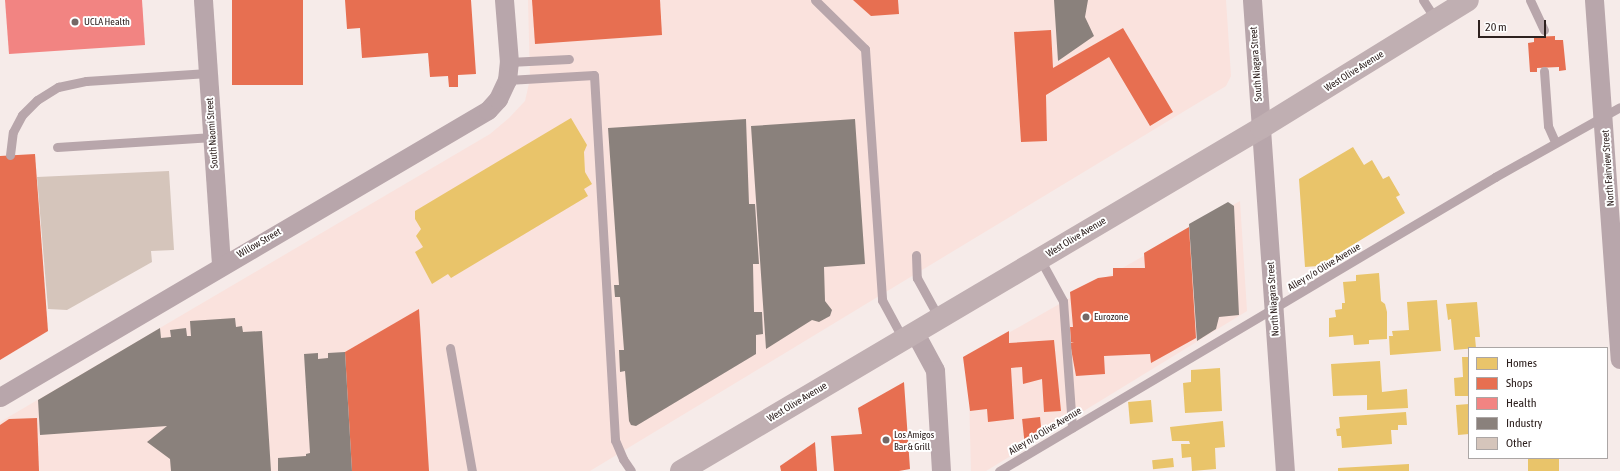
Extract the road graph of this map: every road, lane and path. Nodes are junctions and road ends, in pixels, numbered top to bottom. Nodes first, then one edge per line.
1 (203, 0) edge
2 (504, 0) edge
3 (815, 0) edge
4 (1252, 0) edge
5 (1423, 0) edge
6 (1468, 0) edge
7 (1530, 0) edge
8 (1594, 0) edge
9 (1436, 20) junction
10 (1544, 30) dead end
11 (569, 59) dead end
12 (508, 71) junction
13 (1544, 71) dead end
14 (208, 73) junction
15 (1612, 112) edge
16 (880, 120) dead end
17 (870, 121) junction
18 (1261, 128) junction
19 (213, 137) junction
20 (1555, 142) junction
21 (56, 147) dead end
22 (10, 155) dead end
23 (1609, 187) junction
24 (1620, 202) edge
25 (916, 255) dead end
26 (1040, 259) junction
27 (221, 265) junction
28 (1274, 310) junction
29 (939, 318) junction
30 (909, 336) junction
31 (450, 348) dead end
32 (1620, 359) edge
33 (0, 397) edge
34 (1072, 428) junction
35 (472, 471) edge
36 (631, 471) edge
37 (681, 471) edge
38 (941, 471) edge
39 (999, 471) edge
40 (1285, 471) edge

1 - 14 street, South Naomi Street
2 - 12 street
3 - 17 lane
4 - 18 street, South Niagara Street
5 - 9 lane
6 - 9 main road, West Olive Avenue
7 - 10 lane
8 - 15 street, North Fairview Street
9 - 18 main road, West Olive Avenue
11 - 12 lane
12 - 27 street, Willow Street
12 - 36 lane
13 - 20 lane
14 - 19 street, South Naomi Street
14 - 22 lane
15 - 20 lane, Alley n/o Olive Avenue
15 - 23 street, North Fairview Street
16 - 17 lane
17 - 30 lane
18 - 26 main road, West Olive Avenue
18 - 28 street, North Niagara Street
19 - 21 lane
19 - 27 street, South Naomi Street
20 - 28 lane, Alley n/o Olive Avenue
23 - 24 street
23 - 32 street, North Fairview Street
25 - 29 lane
26 - 29 main road, West Olive Avenue
26 - 34 lane
27 - 33 street, Willow Street
28 - 34 lane, Alley n/o Olive Avenue
28 - 40 street, North Niagara Street
29 - 30 main road, West Olive Avenue
30 - 37 main road, West Olive Avenue
30 - 38 street
31 - 35 lane
34 - 39 lane, Alley n/o Olive Avenue

